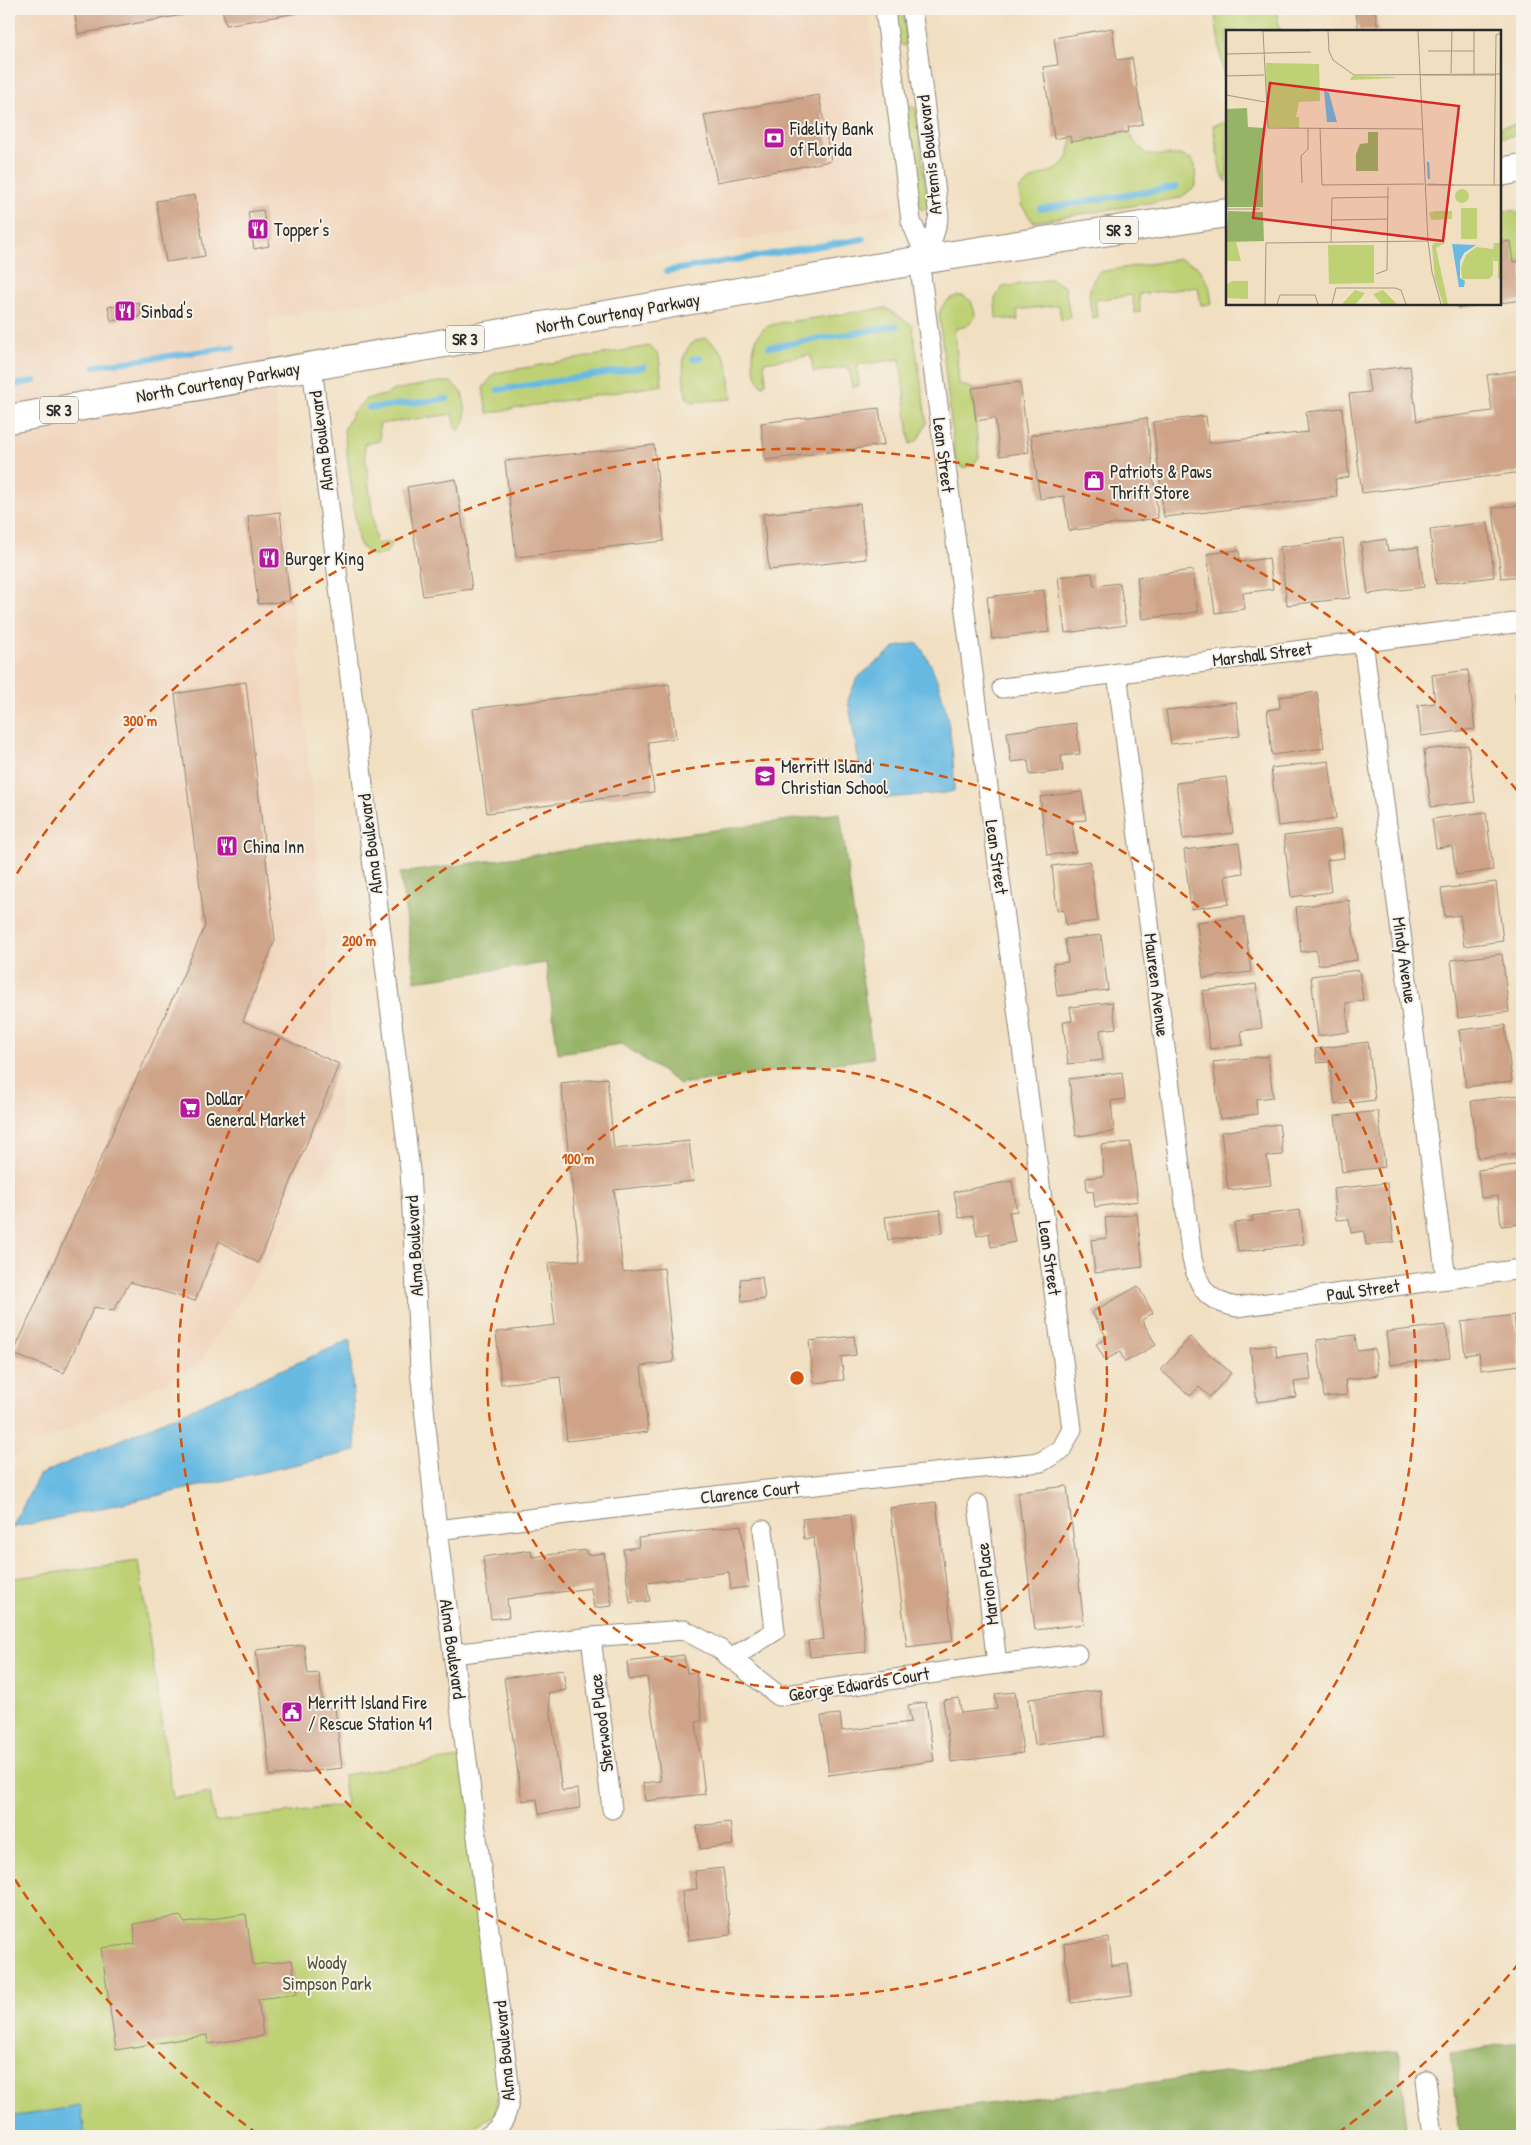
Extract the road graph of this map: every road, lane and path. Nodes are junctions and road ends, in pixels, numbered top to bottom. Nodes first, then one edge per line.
1 (885, 9) edge
2 (912, 9) edge
3 (919, 65) junction
4 (892, 68) junction
5 (1522, 168) edge
6 (1501, 172) edge
7 (1226, 213) edge
8 (923, 260) junction
9 (312, 366) junction
10 (9, 419) edge
11 (1522, 622) edge
12 (1363, 641) junction
13 (1117, 673) junction
14 (1002, 688) dead end
15 (1522, 1269) edge
16 (1446, 1279) junction
17 (1206, 1294) joint
18 (1060, 1450) joint
19 (978, 1504) dead end
20 (437, 1530) junction
21 (763, 1530) dead end
22 (591, 1637) junction
23 (453, 1654) junction
24 (1077, 1654) dead end
25 (732, 1658) junction
26 (997, 1664) junction
27 (612, 1809) dead end
28 (1426, 2080) dead end
29 (495, 2130) edge
30 (1433, 2136) edge

1 - 4 street, Artemis Boulevard
2 - 3 street, Artemis Boulevard
3 - 4 street
3 - 8 street, Artemis Boulevard
4 - 8 street, Artemis Boulevard
5 - 6 main road
7 - 8 main road, North Courtenay Parkway / SR 3
8 - 9 main road, North Courtenay Parkway / SR 3
8 - 18 street, Lean Street
9 - 10 main road, North Courtenay Parkway / SR 3
9 - 20 street, Alma Boulevard
11 - 12 street, Marshall Street
12 - 13 street, Marshall Street
12 - 16 street, Mindy Avenue
13 - 14 street, Marshall Street
13 - 17 street, Maureen Avenue
15 - 16 street, Paul Street
16 - 17 street, Paul Street
18 - 20 street, Clarence Court
19 - 26 street, Marion Place
20 - 23 street, Alma Boulevard
21 - 25 street
22 - 23 street, George Edwards Court
22 - 25 street, George Edwards Court
22 - 27 street, Sherwood Place
23 - 29 street, Alma Boulevard
24 - 26 street, George Edwards Court
25 - 26 street, George Edwards Court
28 - 30 street

